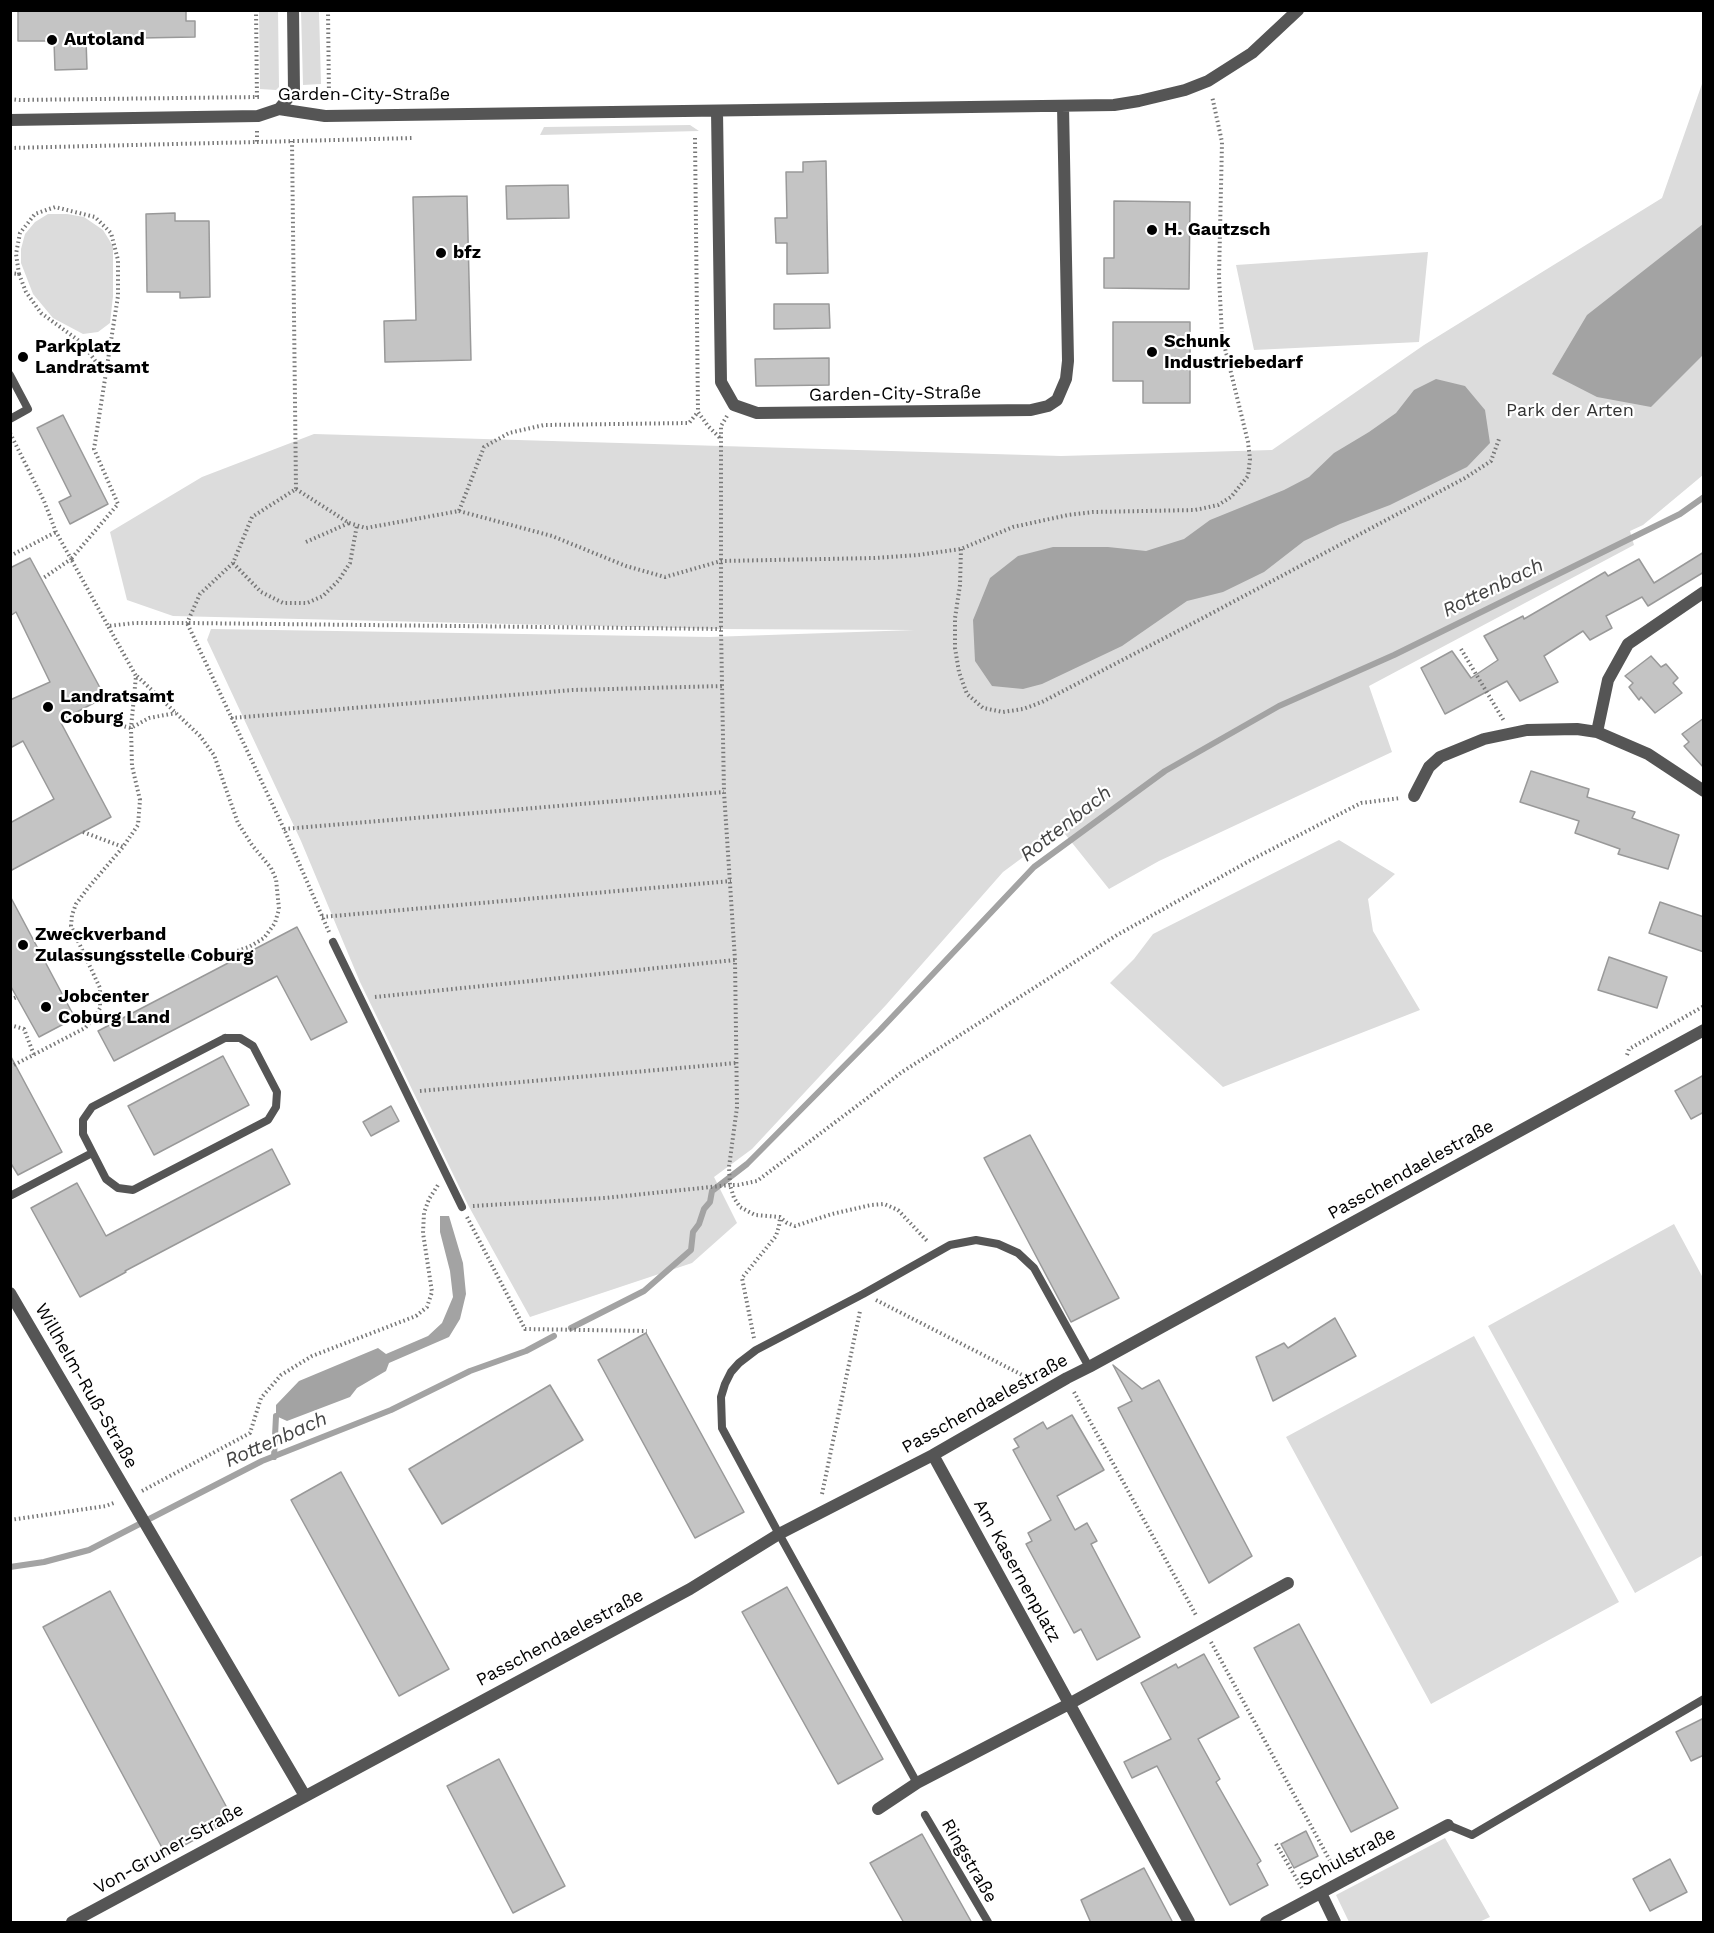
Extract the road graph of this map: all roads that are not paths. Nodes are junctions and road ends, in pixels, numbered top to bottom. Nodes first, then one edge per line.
1 (293, 10) edge
2 (1298, 10) edge
3 (1063, 105) junction
4 (279, 109) junction
5 (717, 111) junction
6 (10, 120) edge
7 (10, 375) edge
8 (10, 418) edge
9 (1704, 592) edge
10 (1597, 732) junction
11 (1704, 791) edge
12 (1414, 796) road end
13 (333, 942) road end
14 (1704, 1030) edge
15 (92, 1153) junction
16 (10, 1196) edge
17 (462, 1207) road end
18 (10, 1293) edge
19 (1089, 1367) junction
20 (933, 1455) junction
21 (778, 1534) junction
22 (1288, 1583) dead end
23 (1704, 1699) edge
24 (1069, 1704) junction
25 (916, 1783) junction
26 (305, 1796) junction
27 (284, 1808) joint
28 (878, 1809) dead end
29 (925, 1815) dead end
30 (1448, 1825) joint
31 (1321, 1893) junction
32 (72, 1923) edge
33 (988, 1923) edge
34 (1189, 1923) edge
35 (1266, 1923) edge
36 (1335, 1923) edge

1 - 4 street
2 - 3 street, Garden-City-Straße
3 - 5 street, Garden-City-Straße
3 - 5 street, Garden-City-Straße
4 - 5 street, Garden-City-Straße
4 - 6 street, Garden-City-Straße
7 - 8 lane
9 - 10 street
10 - 11 street
10 - 12 street
13 - 17 lane
14 - 19 street, Passchendaelestraße
15 - 15 lane
15 - 16 lane
18 - 26 street, Willhelm-Ruß-Straße
19 - 20 street, Passchendaelestraße
19 - 21 lane
20 - 21 street, Passchendaelestraße
20 - 24 street, Am Kasernenplatz
21 - 25 lane
21 - 26 street, Passchendaelestraße
22 - 24 street
23 - 30 lane
24 - 25 street
24 - 34 street, Am Kasernenplatz
25 - 28 street
26 - 27 street, Passchendaelestraße
27 - 32 street, Von-Gruner-Straße
29 - 33 lane, Ringstraße
30 - 31 street, Schulstraße
31 - 35 street, Schulstraße
31 - 36 street

